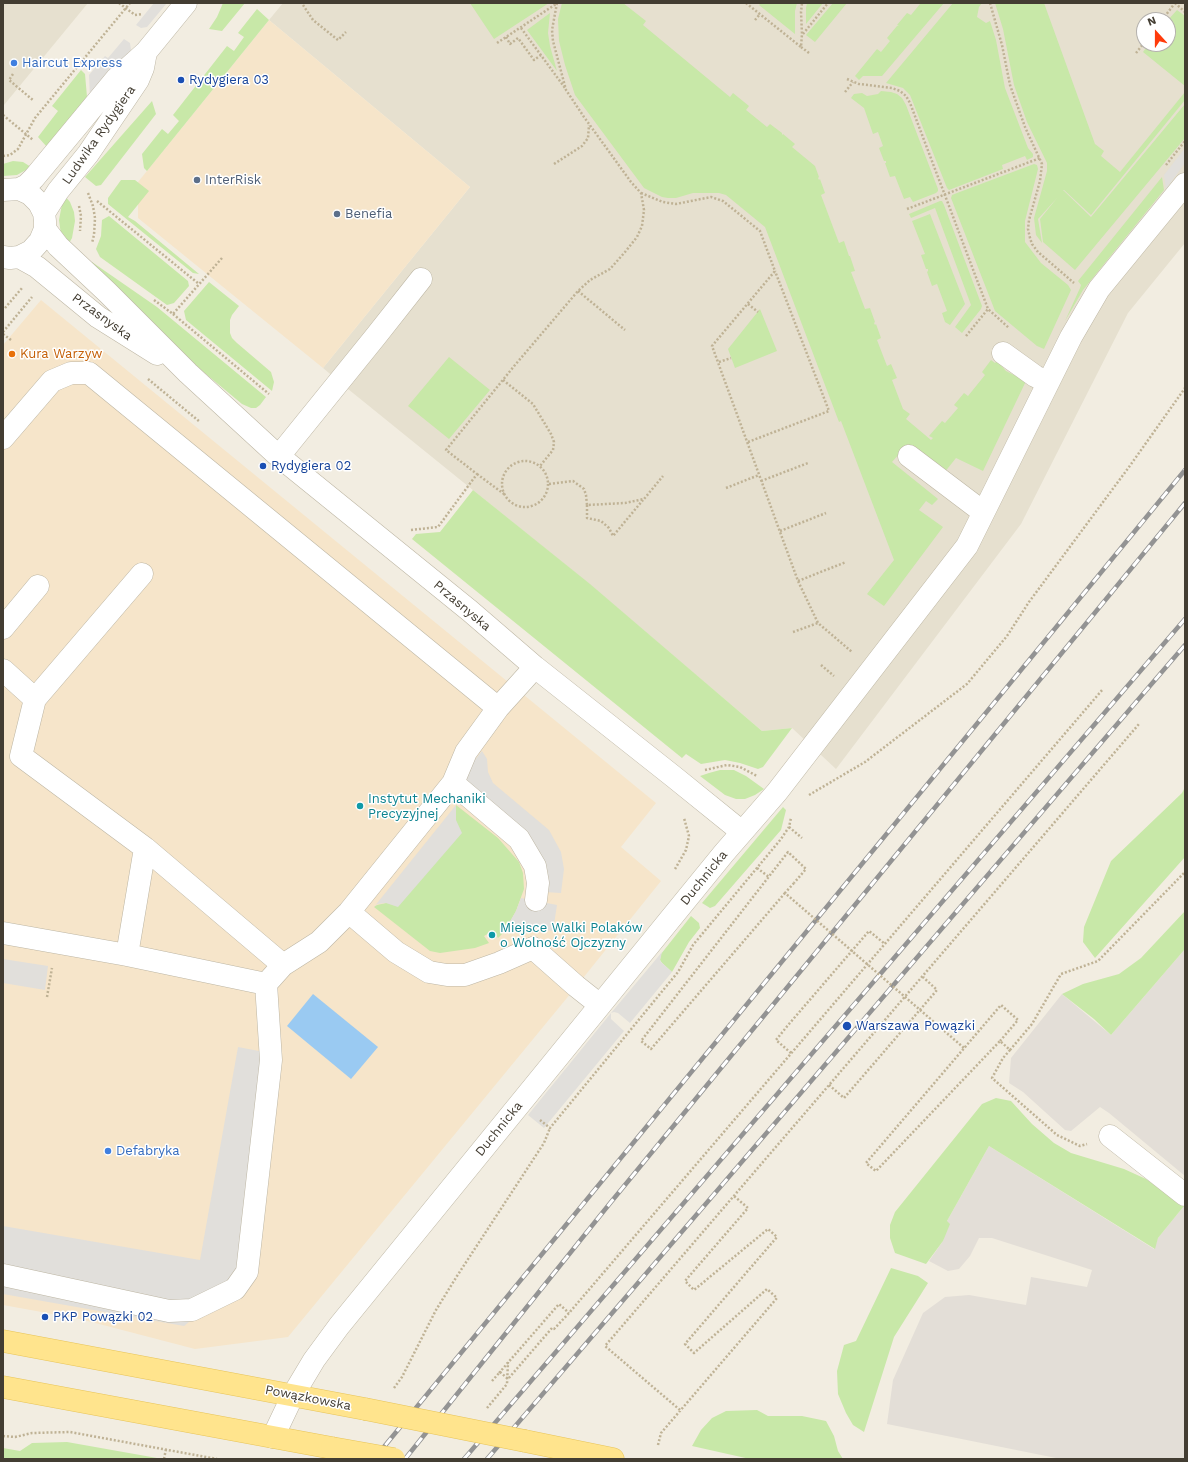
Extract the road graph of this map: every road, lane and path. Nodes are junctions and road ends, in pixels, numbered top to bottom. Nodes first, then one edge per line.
1 (119, 3) edge
2 (130, 3) edge
3 (186, 3) edge
4 (557, 3) edge
5 (746, 3) edge
6 (802, 3) edge
7 (828, 3) edge
8 (990, 3) edge
9 (1175, 3) edge
10 (303, 4) edge
11 (126, 8) junction
12 (146, 9) dead end
13 (1168, 12) edge
14 (1185, 12) edge
15 (760, 14) junction
16 (755, 20) dead end
17 (521, 28) junction
18 (346, 32) dead end
19 (802, 34) junction
20 (506, 37) junction
21 (497, 43) dead end
22 (801, 47) junction
23 (146, 52) junction
24 (808, 53) dead end
25 (540, 55) junction
26 (14, 74) dead end
27 (847, 79) dead end
28 (853, 82) junction
29 (566, 90) junction
30 (845, 92) dead end
31 (34, 101) dead end
32 (589, 125) junction
33 (3, 156) edge
34 (1040, 158) junction
35 (554, 164) dead end
36 (1185, 184) edge
37 (11, 190) edge
38 (641, 193) junction
39 (945, 194) junction
40 (97, 201) dead end
41 (78, 202) dead end
42 (907, 208) dead end
43 (44, 221) junction
44 (79, 237) dead end
45 (11, 257) edge
46 (222, 258) dead end
47 (775, 271) junction
48 (421, 279) dead end
49 (199, 284) junction
50 (23, 286) dead end
51 (1076, 289) dead end
52 (578, 291) junction
53 (37, 295) dead end
54 (148, 296) dead end
55 (748, 304) junction
56 (4, 308) edge
57 (988, 309) junction
58 (758, 312) dead end
59 (173, 314) junction
60 (625, 330) dead end
61 (1012, 330) dead end
62 (3, 333) edge
63 (966, 336) dead end
64 (11, 340) dead end
65 (1003, 353) dead end
66 (731, 358) dead end
67 (718, 362) junction
68 (188, 373) junction
69 (146, 378) dead end
70 (503, 380) junction
71 (1047, 382) junction
72 (1185, 388) edge
73 (269, 394) dead end
74 (202, 423) dead end
75 (3, 438) edge
76 (748, 442) junction
77 (279, 456) junction
78 (909, 456) dead end
79 (808, 463) dead end
80 (540, 466) junction
81 (477, 474) junction
82 (759, 475) junction
83 (663, 476) dead end
84 (761, 481) junction
85 (549, 484) junction
86 (726, 488) dead end
87 (504, 494) junction
88 (644, 499) junction
89 (587, 505) junction
90 (983, 512) junction
91 (826, 513) dead end
92 (780, 531) junction
93 (406, 533) dead end
94 (846, 562) dead end
95 (142, 574) dead end
96 (798, 581) junction
97 (38, 586) dead end
98 (818, 623) junction
99 (3, 628) edge
100 (793, 632) dead end
101 (854, 654) dead end
102 (821, 665) dead end
103 (535, 667) junction
104 (3, 670) edge
105 (836, 677) dead end
106 (1103, 689) dead end
107 (35, 699) junction
108 (498, 708) junction
109 (1139, 724) dead end
110 (674, 777) junction
111 (758, 777) dead end
112 (453, 783) junction
113 (807, 796) dead end
114 (791, 815) dead end
115 (683, 817) dead end
116 (789, 827) junction
117 (742, 832) junction
118 (802, 838) dead end
119 (145, 848) junction
120 (757, 868) junction
121 (1185, 872) edge
122 (672, 874) dead end
123 (769, 877) junction
124 (785, 894) junction
125 (536, 900) dead end
126 (349, 912) junction
127 (3, 933) edge
128 (885, 944) junction
129 (852, 951) junction
130 (127, 955) junction
131 (283, 965) junction
132 (922, 977) junction
133 (266, 984) junction
134 (600, 1005) junction
135 (920, 1010) junction
136 (1000, 1041) junction
137 (964, 1048) junction
138 (1010, 1050) junction
139 (791, 1053) junction
140 (829, 1085) junction
141 (535, 1122) dead end
142 (550, 1128) junction
143 (1110, 1136) joint
144 (1185, 1195) edge
145 (734, 1196) junction
146 (3, 1275) edge
147 (569, 1313) junction
148 (3, 1341) edge
149 (508, 1362) junction
150 (496, 1377) junction
151 (492, 1382) dead end
152 (3, 1387) edge
153 (393, 1389) dead end
154 (292, 1395) junction
155 (487, 1408) dead end
156 (680, 1410) junction
157 (3, 1436) edge
158 (273, 1437) junction
159 (658, 1445) dead end
160 (166, 1449) junction
161 (164, 1459) edge
162 (217, 1459) edge
163 (394, 1459) edge
164 (613, 1459) edge

1 - 11 path
2 - 11 path
3 - 23 street, Ludwika Rydygiera
4 - 17 path
4 - 29 path
5 - 15 path
6 - 19 path
7 - 19 path
8 - 34 path
9 - 13 path
9 - 14 path
10 - 18 path
11 - 12 path
11 - 33 path
15 - 16 path
15 - 22 path
17 - 20 path
17 - 25 path
19 - 22 path
20 - 21 path
20 - 25 path
22 - 24 path
23 - 37 street, Ludwika Rydygiera
23 - 43 street, Ludwika Rydygiera
25 - 29 path
26 - 31 path
27 - 28 path
28 - 30 path
28 - 39 path
29 - 32 path
32 - 35 path
32 - 38 path
34 - 39 path
34 - 51 path
36 - 71 street, Duchnicka
37 - 43 street, Przasnyska
38 - 47 path
38 - 52 path
39 - 42 path
39 - 57 path
40 - 49 path
41 - 44 path
43 - 45 street, Ludwika Rydygiera
43 - 68 street, Przasnyska
45 - 68 street, Przasnyska
46 - 49 path
47 - 55 path
47 - 76 path
48 - 77 street
49 - 59 path
50 - 56 path
52 - 60 path
52 - 70 path
53 - 62 path
54 - 59 path
55 - 58 path
55 - 67 path
57 - 61 path
57 - 63 path
59 - 73 path
62 - 64 path
65 - 71 street
66 - 67 path
67 - 76 path
68 - 77 street, Przasnyska
69 - 74 path
70 - 80 path
70 - 81 path
71 - 90 street, Duchnicka
72 - 113 path
75 - 108 street
76 - 82 path
77 - 103 street, Przasnyska
78 - 90 street
79 - 84 path
80 - 85 path
80 - 87 path
81 - 87 path
81 - 93 path
82 - 84 path
82 - 86 path
83 - 88 path
84 - 92 path
85 - 87 path
85 - 89 path
88 - 89 path
88 - 89 path
90 - 117 street, Duchnicka
91 - 92 path
92 - 96 path
94 - 96 path
95 - 107 street
96 - 98 path
97 - 99 street
98 - 100 path
98 - 101 path
102 - 105 path
103 - 108 street
103 - 110 street, Przasnyska
104 - 107 street
106 - 128 path
107 - 119 street
108 - 112 street
109 - 132 path
110 - 111 path
110 - 117 street, Przasnyska
112 - 125 street
112 - 126 street
114 - 116 path
115 - 122 path
116 - 118 path
116 - 120 path
117 - 134 street, Duchnicka
119 - 130 street
119 - 131 street
120 - 123 path
120 - 142 path
121 - 138 path
123 - 124 path, bridge
123 - 124 path
124 - 129 path, bridge
126 - 131 street
126 - 134 street
127 - 130 street
128 - 129 path
128 - 139 path
129 - 135 path, bridge
129 - 139 path
130 - 133 street
131 - 133 street
132 - 135 path
132 - 140 path
133 - 146 street
134 - 154 street, Duchnicka
135 - 137 path, bridge
135 - 140 path
136 - 137 path
136 - 137 path
136 - 138 path
138 - 143 path
139 - 147 path
140 - 145 path
141 - 142 path
142 - 153 path
143 - 144 street
145 - 156 path
145 - 156 path
147 - 149 path
147 - 150 path
148 - 154 main road, Powązkowska
149 - 150 path
149 - 155 path, bridge
150 - 151 path
152 - 158 main road
154 - 158 street, Duchnicka
154 - 164 main road, Powązkowska, bridge
156 - 159 path
157 - 160 path
158 - 163 main road, bridge
160 - 161 path
160 - 162 path

